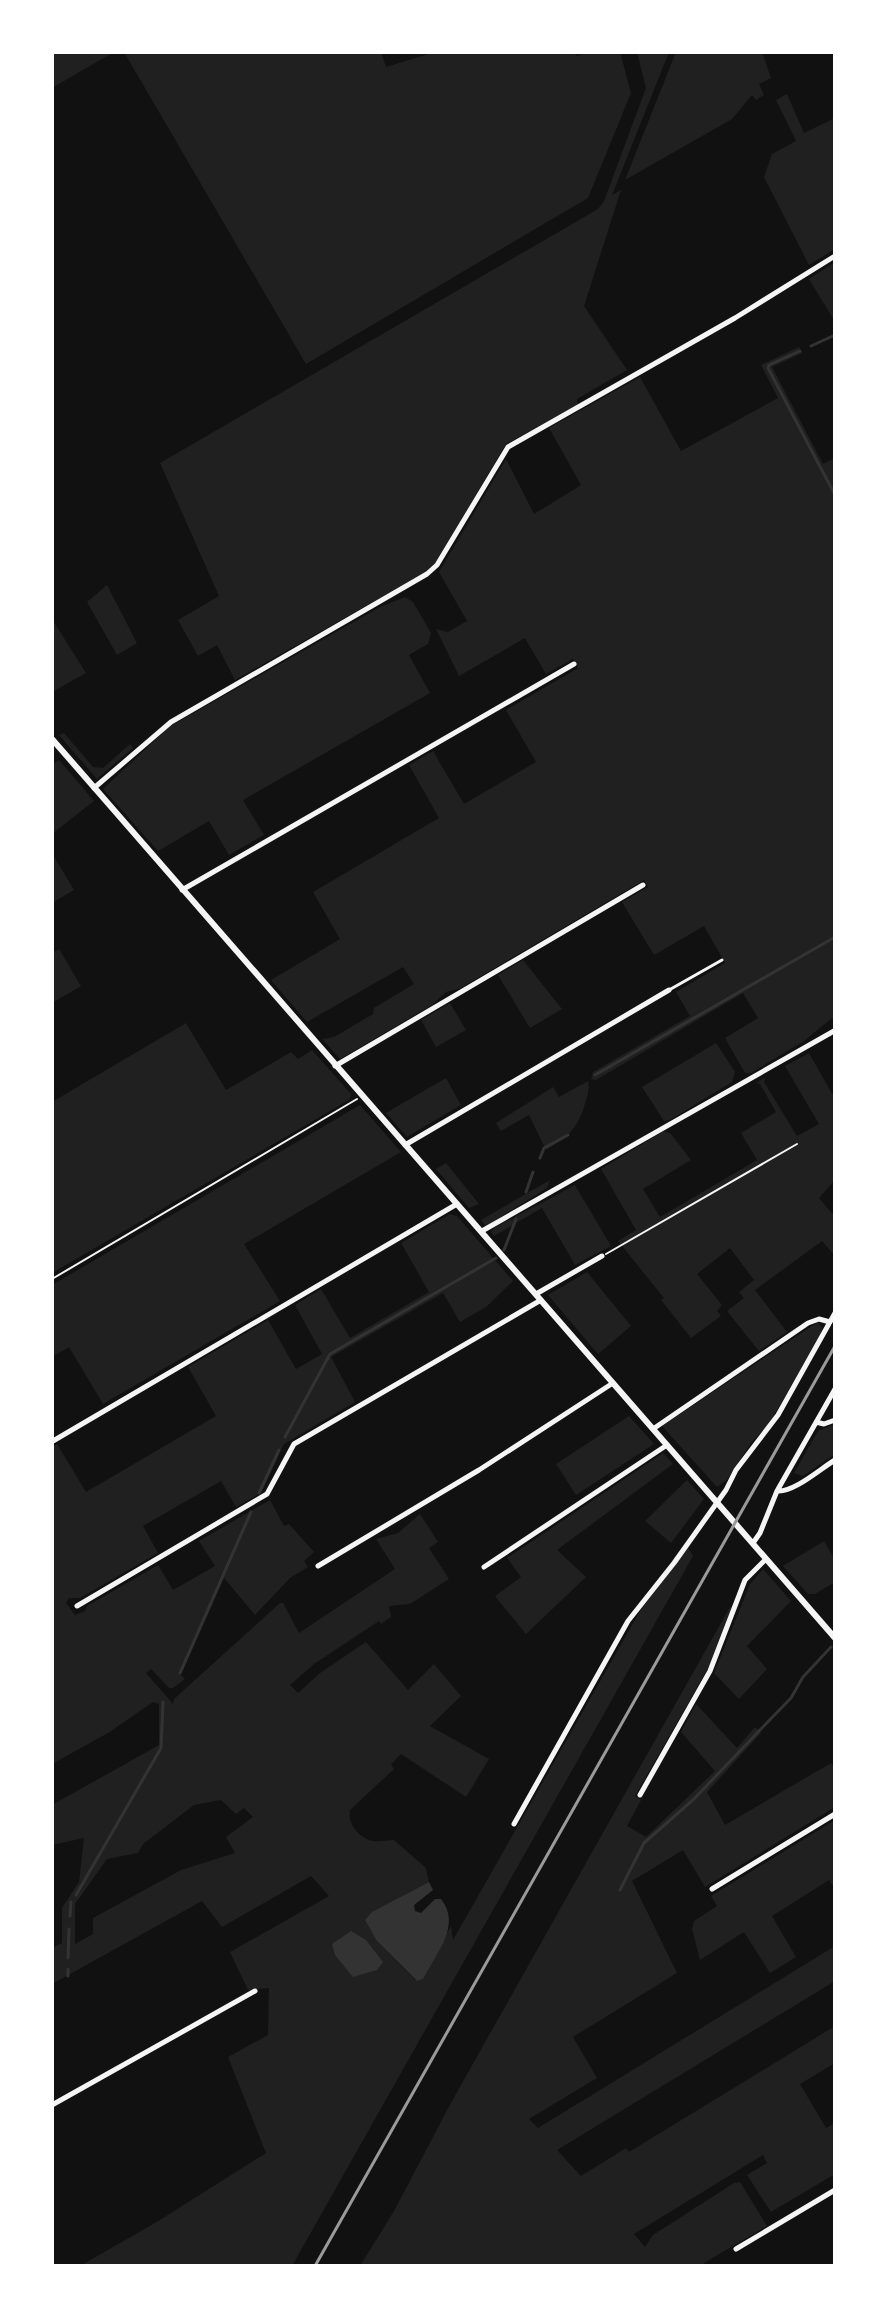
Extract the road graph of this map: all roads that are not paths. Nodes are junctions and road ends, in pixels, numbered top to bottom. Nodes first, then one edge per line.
1 (835, 256) edge
2 (574, 664) dead end
3 (52, 739) edge
4 (94, 788) junction
5 (643, 885) dead end
6 (182, 890) junction
7 (722, 960) dead end
8 (669, 990) joint
9 (834, 1031) edge
10 (335, 1066) junction
11 (405, 1145) junction
12 (457, 1204) junction
13 (482, 1231) junction
14 (602, 1256) road end
15 (538, 1297) junction
16 (835, 1313) edge
17 (830, 1322) junction
18 (613, 1383) junction
19 (835, 1389) edge
20 (835, 1420) edge
21 (816, 1422) junction
22 (653, 1429) junction
23 (53, 1441) edge
24 (667, 1445) junction
25 (835, 1460) edge
26 (777, 1491) junction
27 (716, 1502) junction
28 (753, 1543) junction
29 (766, 1559) junction
30 (318, 1566) dead end
31 (484, 1567) dead end
32 (77, 1606) dead end
33 (835, 1638) edge
34 (640, 1795) dead end
35 (835, 1814) edge
36 (514, 1824) dead end
37 (712, 1889) dead end
38 (255, 1991) dead end
39 (52, 2105) edge
40 (835, 2190) edge
41 (736, 2249) dead end

1 - 4 street
2 - 6 street
3 - 4 street
4 - 6 street
5 - 10 street
6 - 10 street
7 - 8 lane
8 - 11 street
9 - 13 street
10 - 11 street
11 - 12 street
12 - 13 street
12 - 23 street
13 - 15 street
14 - 15 street
15 - 18 street
15 - 32 street
16 - 17 street
17 - 22 street
17 - 27 street
18 - 22 street
18 - 30 street
19 - 21 street
20 - 21 street
21 - 26 street
22 - 24 street
24 - 27 street
24 - 31 street
25 - 26 street
26 - 28 street
27 - 28 street
27 - 36 street
28 - 29 street
29 - 33 street
29 - 34 street
35 - 37 street
38 - 39 street
40 - 41 street

